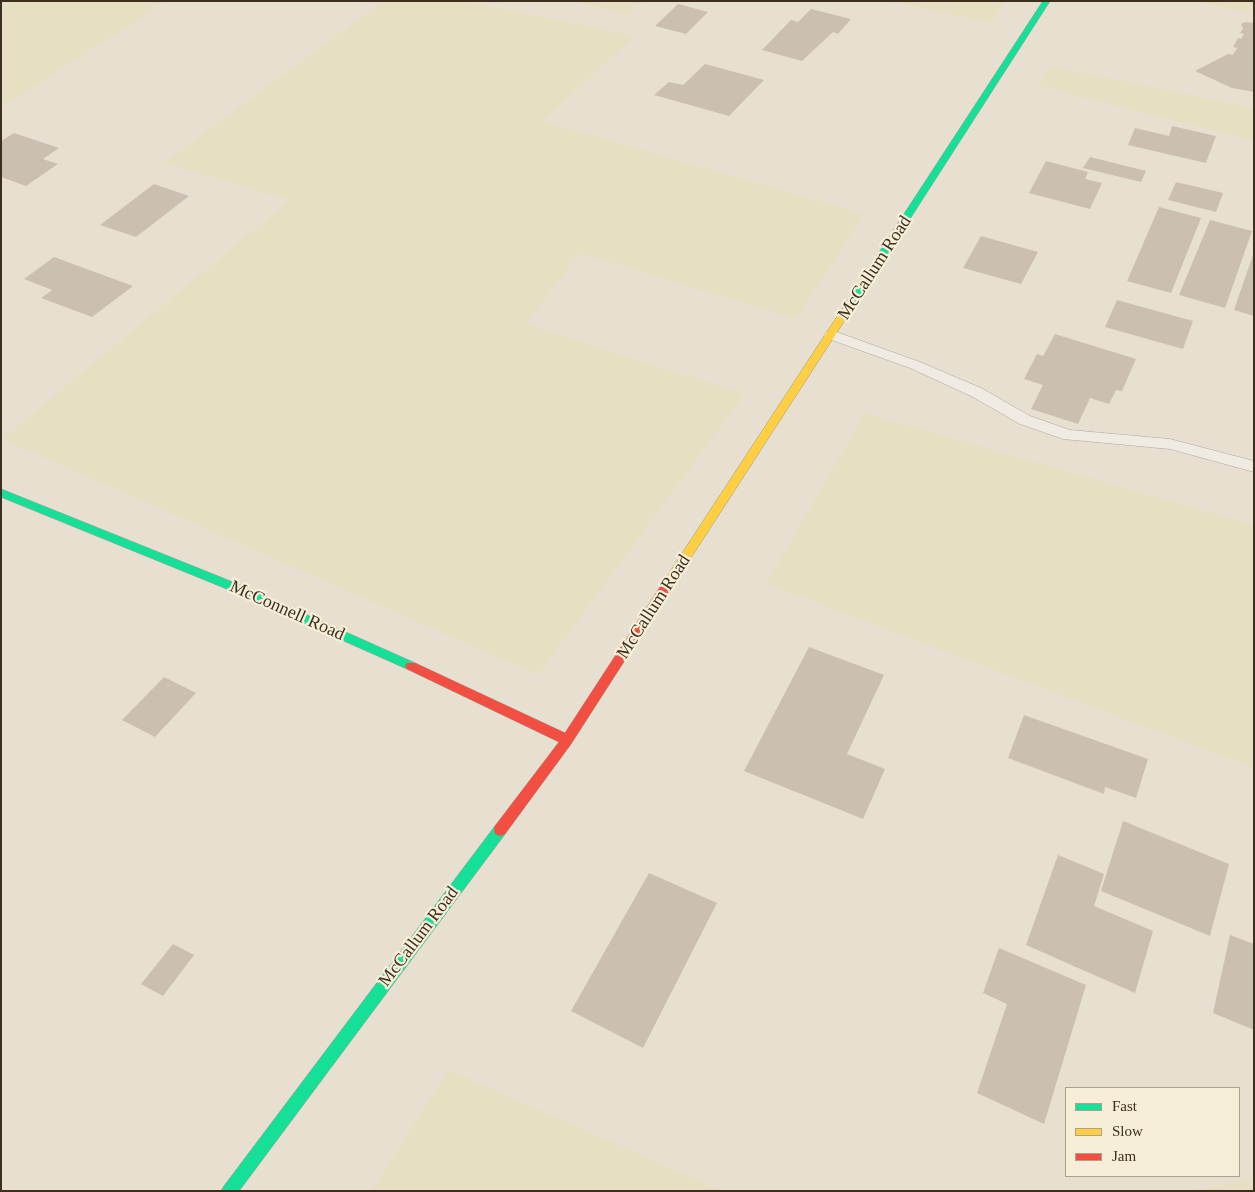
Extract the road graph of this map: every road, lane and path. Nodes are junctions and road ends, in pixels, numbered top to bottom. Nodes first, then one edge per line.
1 (1047, 1) edge
2 (831, 335) junction
3 (1254, 468) edge
4 (1, 493) edge
5 (567, 740) junction
6 (229, 1191) edge

1 - 2 main road, McCallum Road
2 - 3 lane
2 - 5 main road, McCallum Road
4 - 5 main road, McConnell Road
5 - 6 main road, McCallum Road

